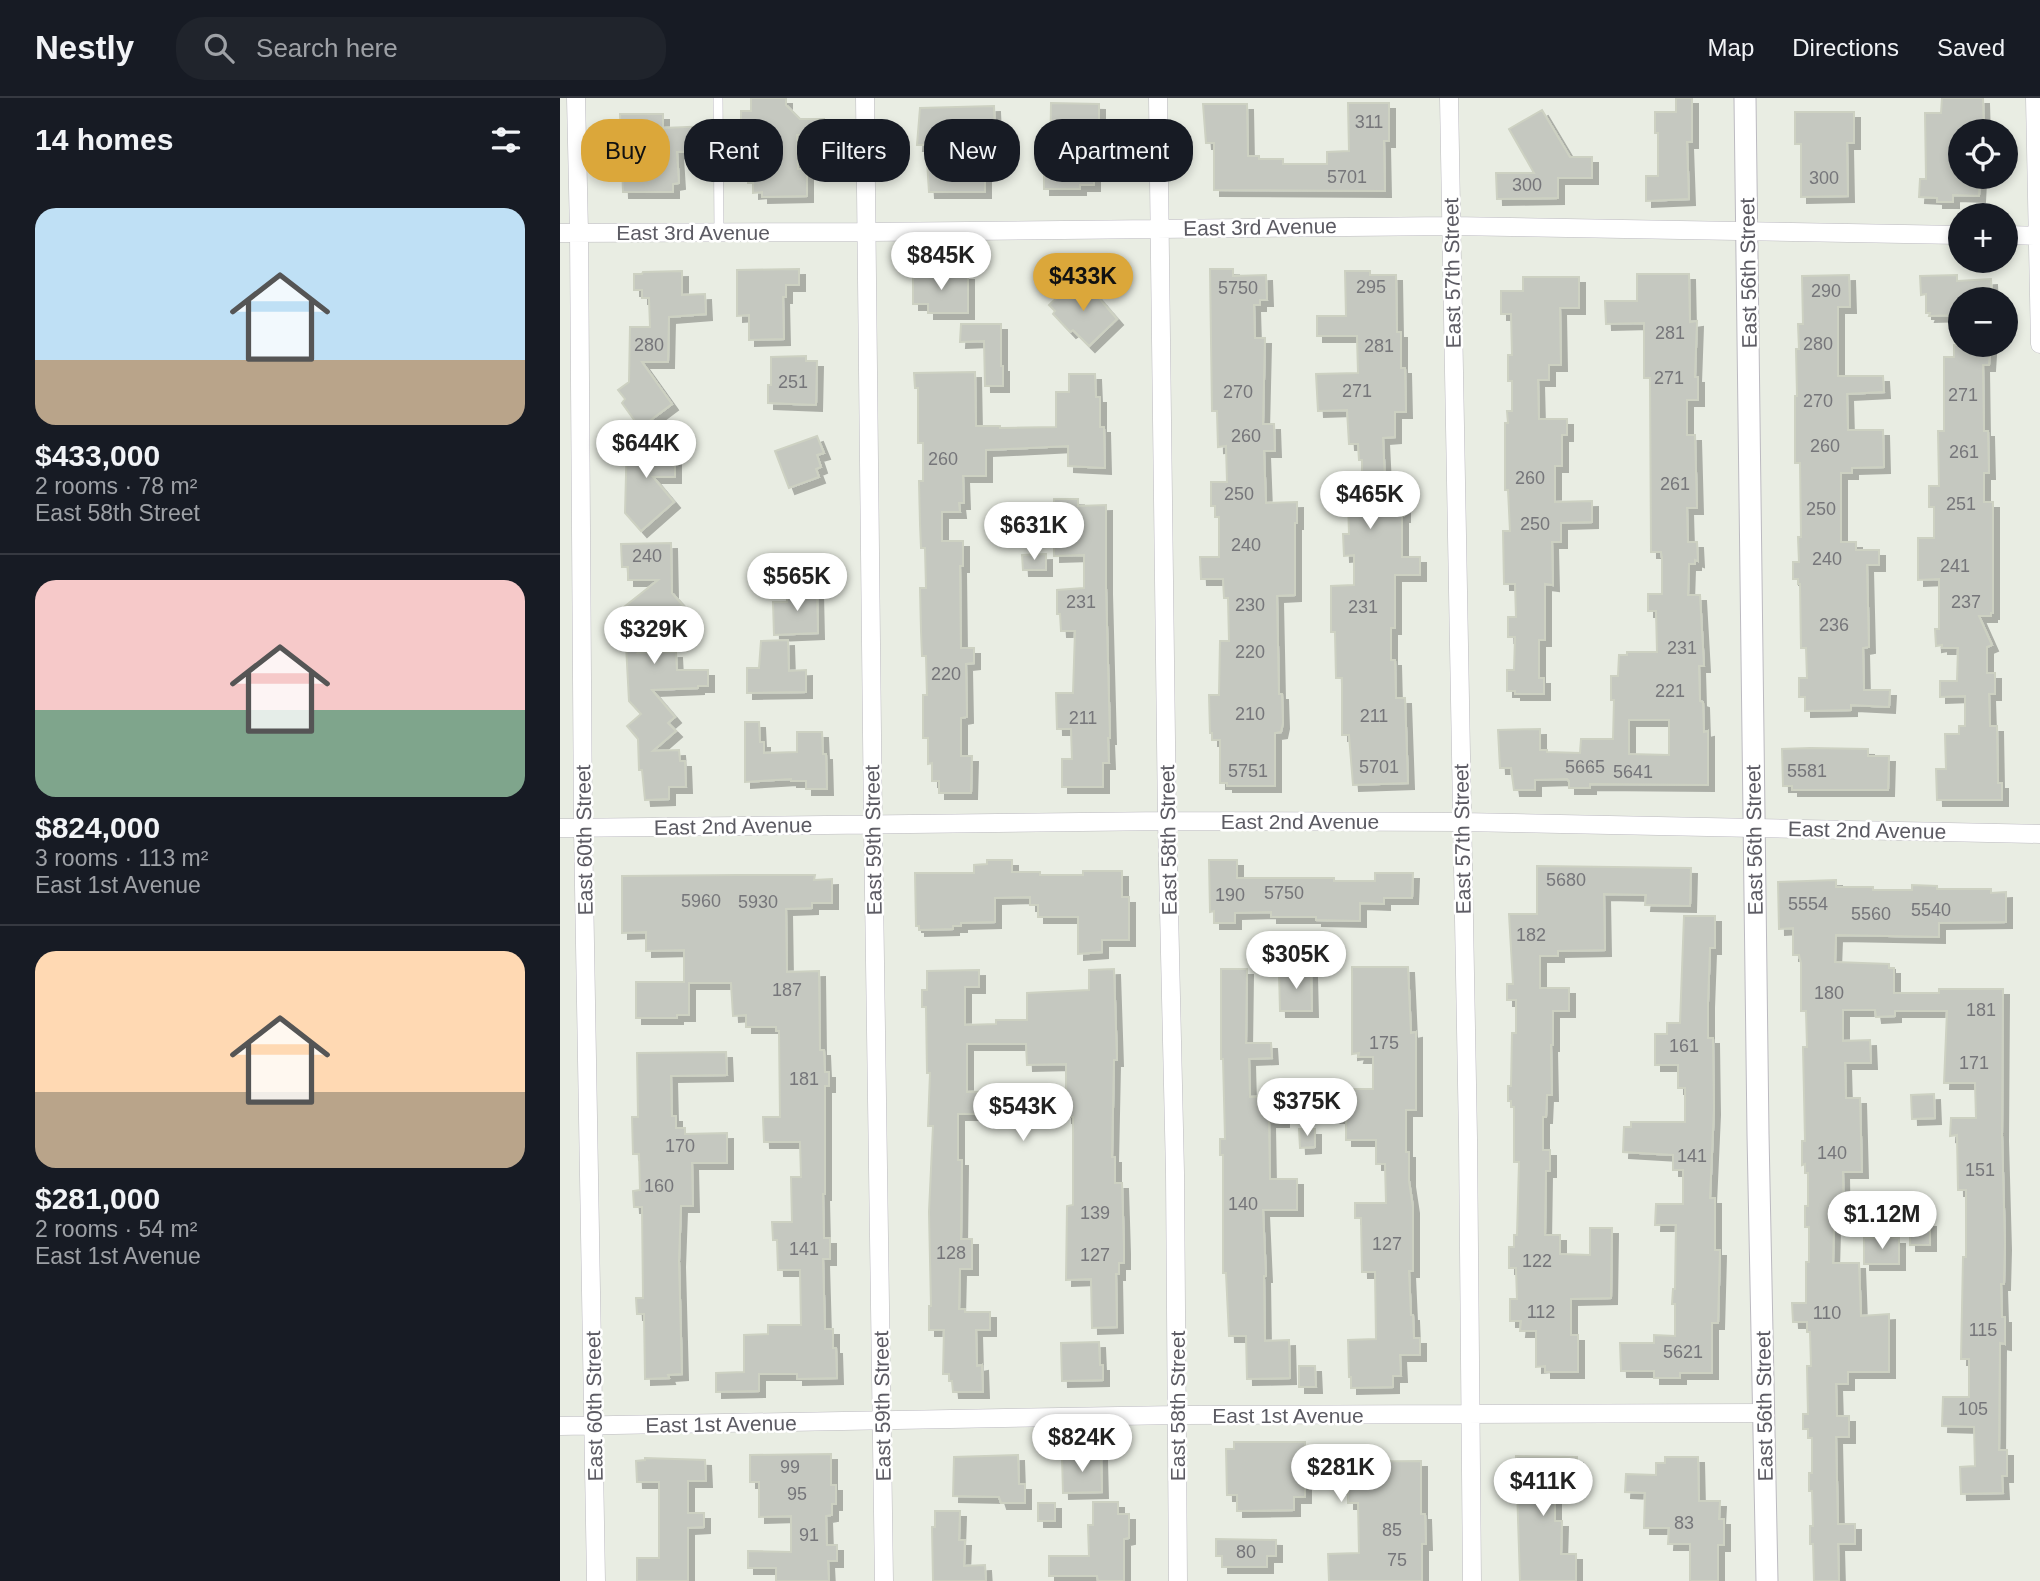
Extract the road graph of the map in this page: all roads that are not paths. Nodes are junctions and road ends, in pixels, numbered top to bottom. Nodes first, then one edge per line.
1 (576, 98) edge
2 (718, 98) edge
3 (865, 98) edge
4 (1158, 98) edge
5 (1449, 98) edge
6 (1745, 98) edge
7 (2035, 98) edge
8 (1451, 226) junction
9 (1160, 228) junction
10 (579, 232) junction
11 (719, 232) junction
12 (868, 232) junction
13 (1747, 232) junction
14 (560, 233) edge
15 (1948, 234) edge
16 (2018, 235) edge
17 (2039, 236) edge
18 (2040, 344) edge
19 (1167, 821) junction
20 (1462, 822) junction
21 (873, 824) junction
22 (560, 828) edge
23 (583, 828) junction
24 (1754, 828) junction
25 (2040, 834) edge
26 (1764, 1413) junction
27 (1469, 1414) junction
28 (1177, 1415) junction
29 (882, 1422) junction
30 (560, 1426) edge
31 (595, 1426) junction
32 (596, 1581) edge
33 (884, 1581) edge
34 (1178, 1581) edge
35 (1472, 1581) edge
36 (1767, 1581) edge

1 - 10 street, East 60th Street
2 - 11 lane
3 - 12 street, East 59th Street
4 - 9 street, East 58th Street
5 - 8 street, East 57th Street
6 - 13 street, East 56th Street
7 - 17 street
8 - 9 street, East 3rd Avenue
8 - 13 street, East 3rd Avenue
8 - 20 street, East 57th Street
9 - 12 street, East 3rd Avenue
9 - 19 street, East 58th Street
10 - 11 street, East 3rd Avenue
10 - 14 street, East 3rd Avenue
10 - 23 street, East 60th Street
11 - 12 street, East 3rd Avenue
12 - 21 street, East 59th Street
13 - 15 street, East 3rd Avenue
13 - 24 street, East 56th Street
16 - 17 street
17 - 18 street
19 - 20 street, East 2nd Avenue
19 - 21 street, East 2nd Avenue
19 - 28 street, East 58th Street
20 - 24 street, East 2nd Avenue
20 - 27 street, East 57th Street
21 - 23 street, East 2nd Avenue
21 - 29 street, East 59th Street
22 - 23 street, East 2nd Avenue
23 - 31 street, East 60th Street
24 - 25 street, East 2nd Avenue
24 - 26 street, East 56th Street
26 - 27 street, East 1st Avenue
26 - 36 street, East 56th Street
27 - 28 street, East 1st Avenue
27 - 35 street, East 57th Street
28 - 29 street, East 1st Avenue
28 - 34 street, East 58th Street
29 - 31 street, East 1st Avenue
29 - 33 street, East 59th Street
30 - 31 street, East 1st Avenue
31 - 32 street, East 60th Street

